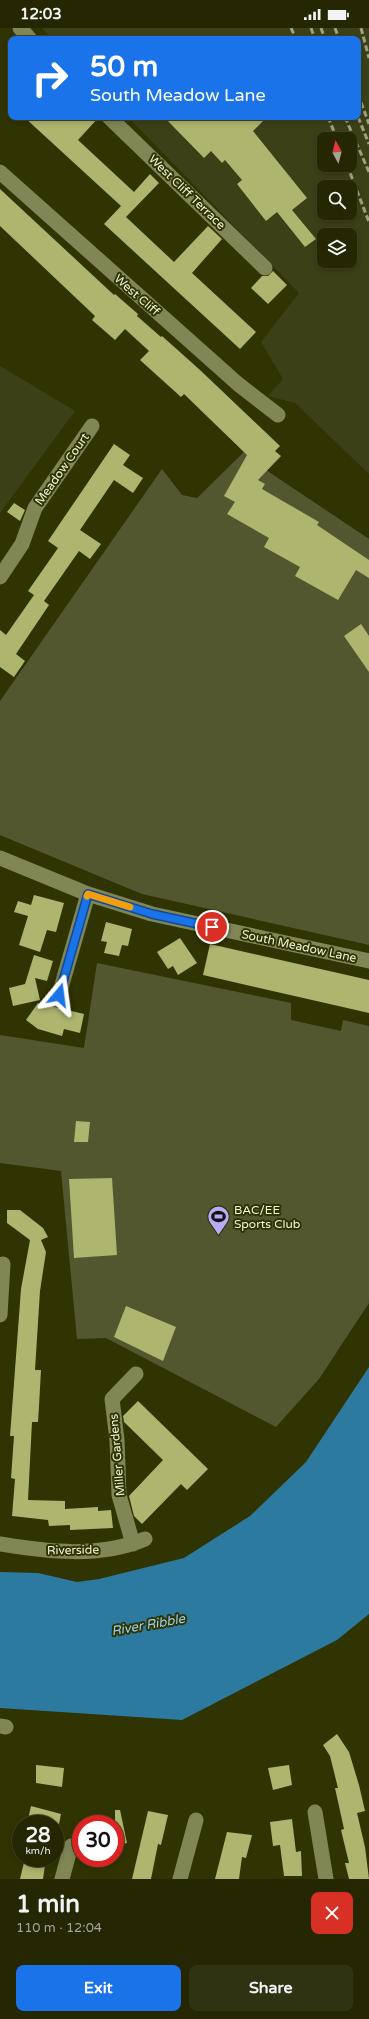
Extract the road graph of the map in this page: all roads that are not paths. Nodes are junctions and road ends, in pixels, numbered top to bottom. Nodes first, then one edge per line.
1 (20, 28) edge
2 (27, 36) edge
3 (112, 120) edge
4 (0, 172) edge
5 (265, 268) dead end
6 (278, 415) dead end
7 (92, 426) dead end
8 (0, 577) edge
9 (0, 858) edge
10 (88, 894) junction
11 (369, 961) edge
12 (59, 995) dead end
13 (3, 1264) dead end
14 (0, 1315) edge
15 (136, 1374) dead end
16 (139, 1542) joint
17 (0, 1544) edge
18 (315, 1812) dead end
19 (196, 1820) dead end
20 (71, 1846) dead end
21 (62, 1879) edge
22 (180, 1879) edge
23 (326, 1879) edge

1 - 2 street
3 - 5 street, West Cliff Terrace
4 - 6 street, West Cliff
7 - 8 street, Meadow Court
9 - 10 street, South Meadow Lane
10 - 11 street, South Meadow Lane
10 - 12 street
13 - 14 street
15 - 16 street, Miller Gardens
16 - 17 street, Riverside
18 - 23 street
19 - 22 street
20 - 21 street

